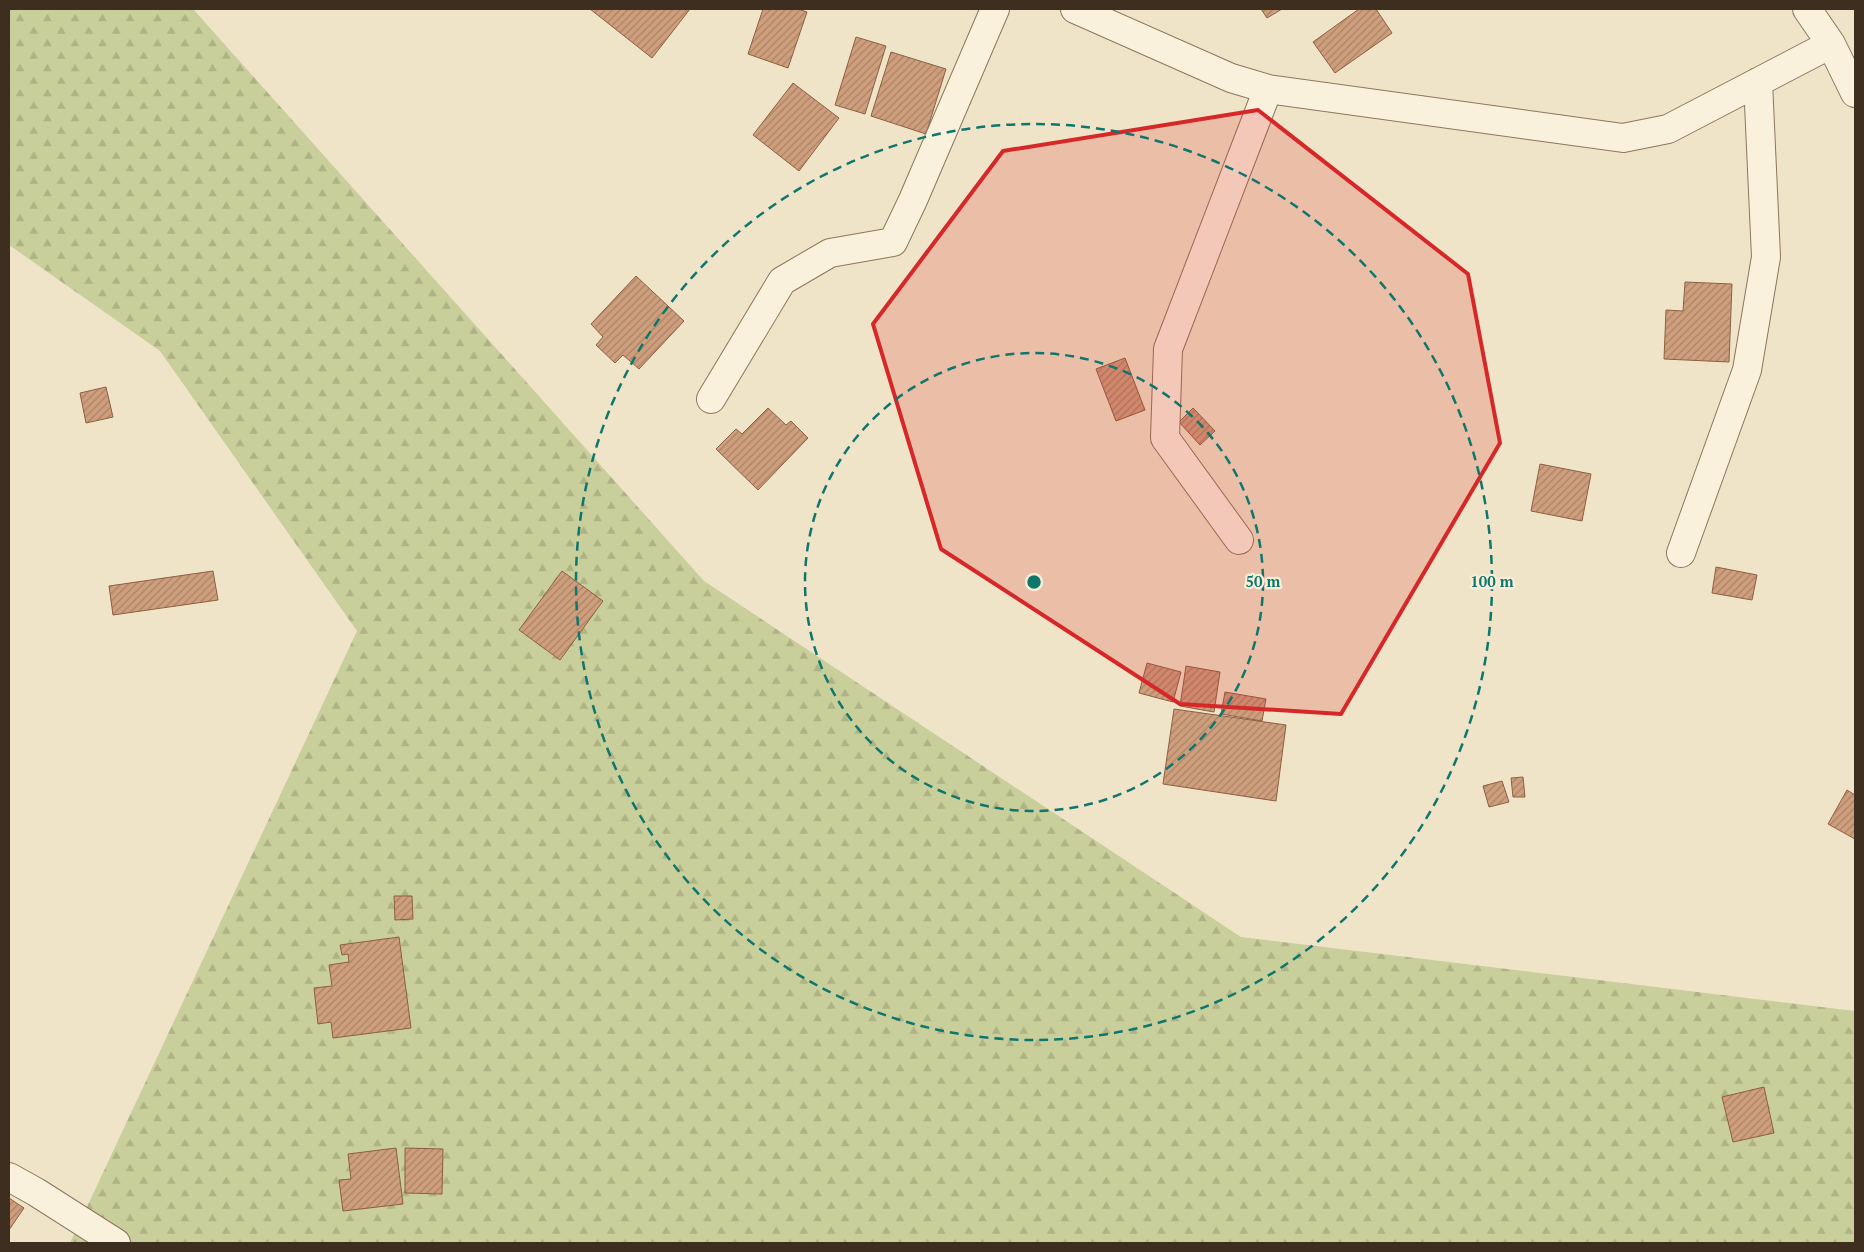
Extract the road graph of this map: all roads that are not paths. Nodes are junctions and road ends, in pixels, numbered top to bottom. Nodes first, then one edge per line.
1 (995, 9) edge
2 (1075, 9) edge
3 (1808, 9) edge
4 (1831, 44) junction
5 (1758, 82) junction
6 (1268, 89) junction
7 (1855, 93) edge
8 (711, 399) dead end
9 (1239, 540) dead end
10 (1681, 553) dead end
11 (9, 1177) edge
12 (116, 1243) edge

1 - 8 street
2 - 6 street
3 - 4 street
4 - 5 street
4 - 7 street
5 - 6 street
5 - 10 street
6 - 9 street
11 - 12 street

